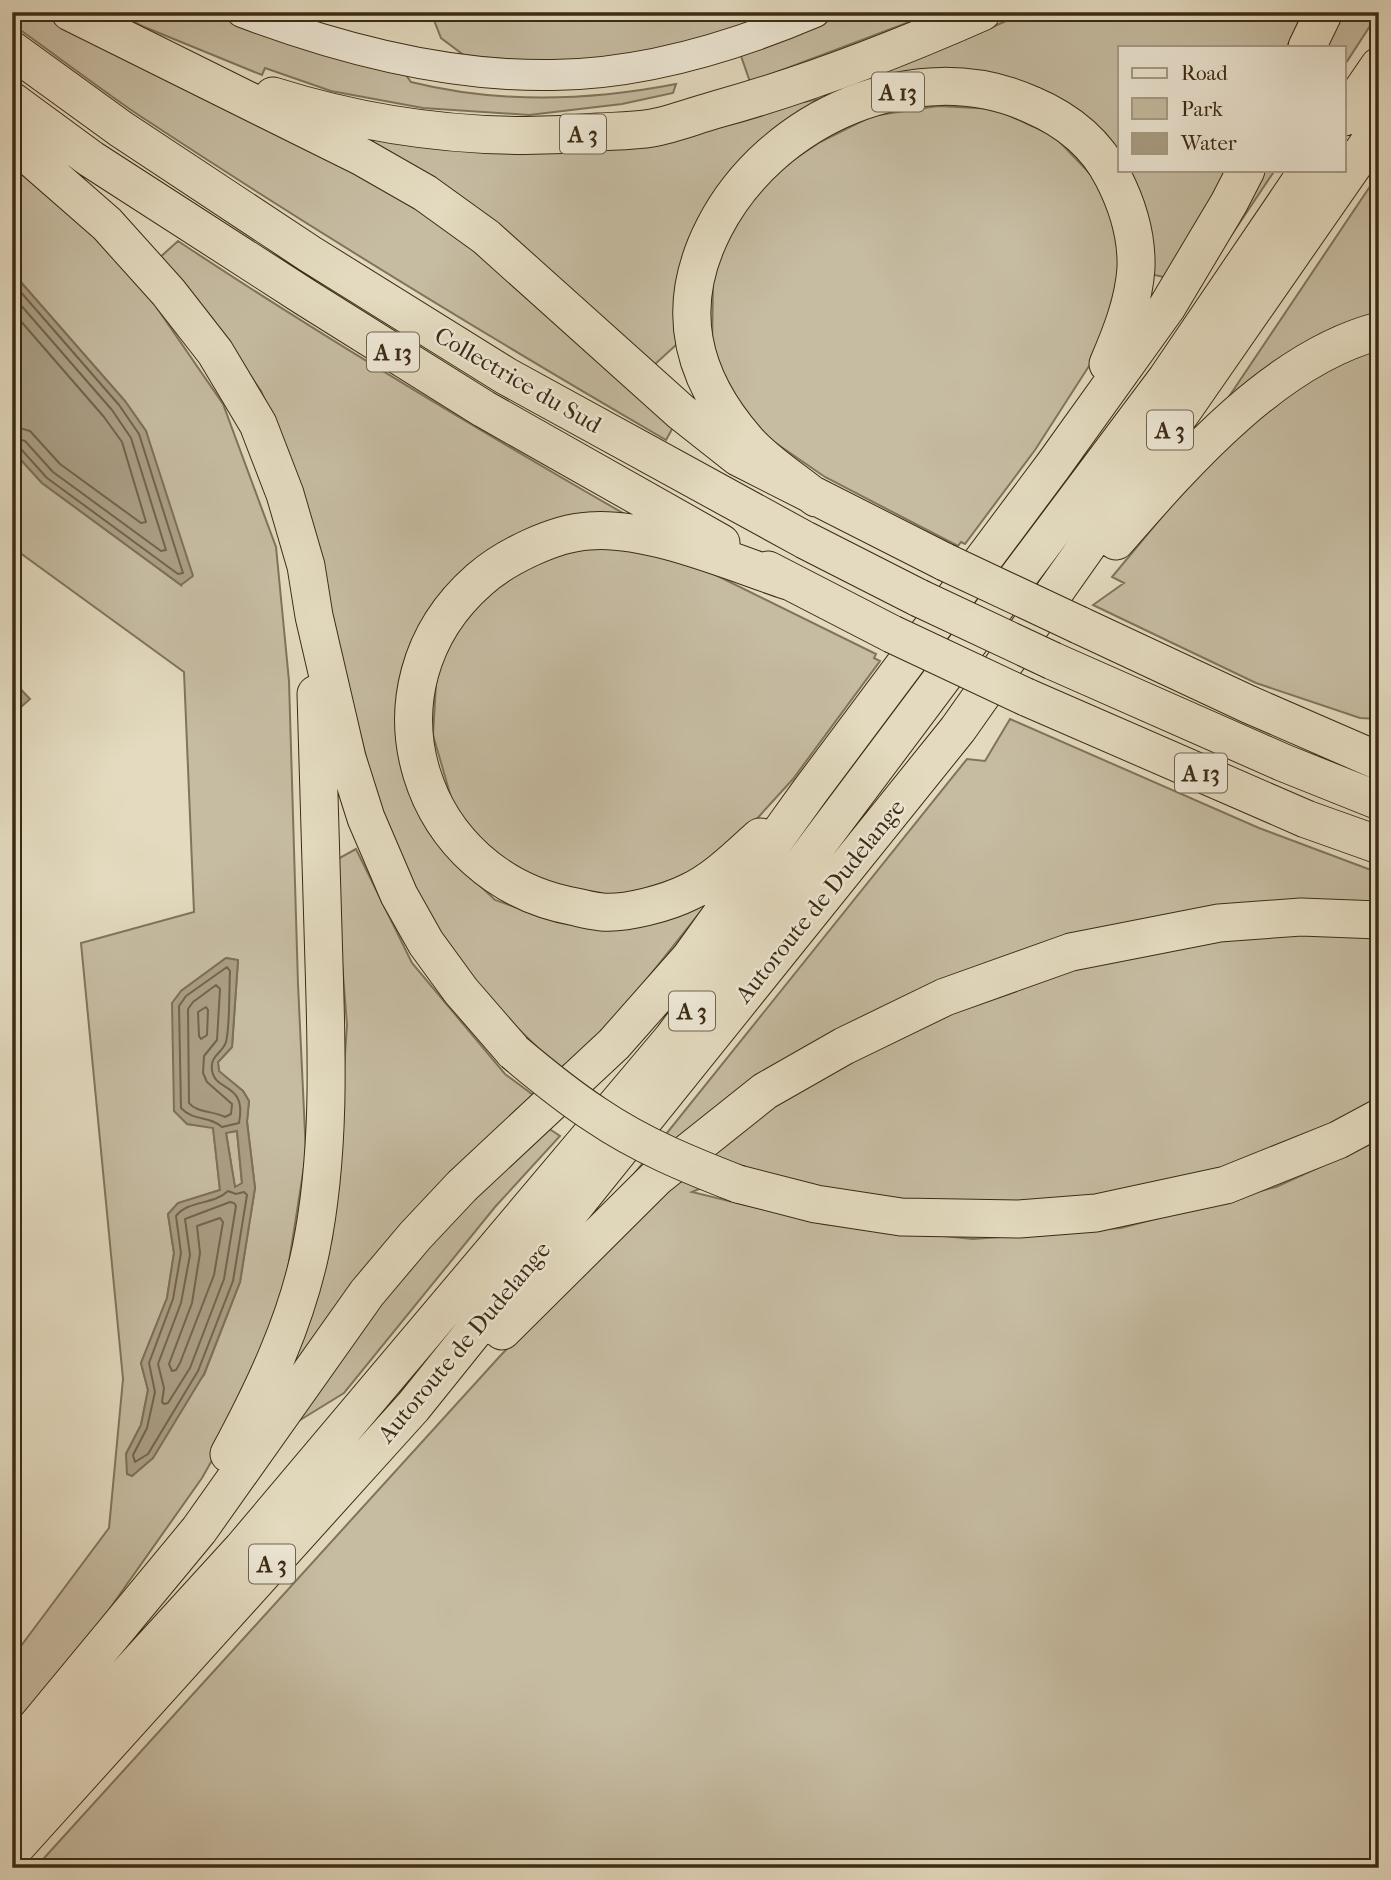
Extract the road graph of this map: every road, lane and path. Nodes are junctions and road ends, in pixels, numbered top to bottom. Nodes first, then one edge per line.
1 (70, 12) edge
2 (242, 12) edge
3 (815, 12) edge
4 (982, 12) edge
5 (1324, 12) edge
6 (1307, 46) edge
7 (12, 50) edge
8 (172, 64) junction
9 (1379, 65) edge
10 (12, 101) edge
11 (1346, 114) edge
12 (1379, 128) edge
13 (12, 141) edge
14 (1245, 172) edge
15 (1307, 172) edge
16 (1379, 331) edge
17 (1053, 466) junction
18 (816, 498) junction
19 (788, 581) junction
20 (314, 616) junction
21 (1248, 704) junction
22 (958, 729) junction
23 (1379, 735) edge
24 (1379, 761) edge
25 (810, 791) junction
26 (1379, 801) edge
27 (1379, 845) edge
28 (1379, 920) edge
29 (1379, 1118) edge
30 (413, 1407) junction
31 (126, 1616) junction
32 (12, 1756) edge
33 (12, 1801) edge
34 (12, 1851) edge

1 - 8 highway, A 3
2 - 3 main road
4 - 8 highway, A 3
5 - 6 highway
7 - 26 highway, Collectrice du Sud / A 13, bridge
8 - 18 highway, A 13
9 - 11 highway
10 - 19 highway, Collectrice du Sud / A 13
12 - 22 highway, Autoroute de Dudelange / A 3
13 - 20 highway, A 3
14 - 17 highway, A 3
15 - 33 highway, Autoroute de Dudelange / A 3
16 - 22 highway, A 3
17 - 18 highway, A 13
17 - 25 highway, A 3
18 - 21 highway, A 13, bridge
19 - 25 highway, A 3
19 - 27 highway, Collectrice du Sud / A 13, bridge
20 - 29 highway, A 3, bridge
20 - 31 highway, A 3
21 - 23 highway
21 - 24 highway, A 13
22 - 30 highway, Autoroute de Dudelange / A 3
25 - 31 highway, A 3
28 - 30 highway, A 3
30 - 34 highway, Autoroute de Dudelange / A 3
31 - 32 highway, A 3

